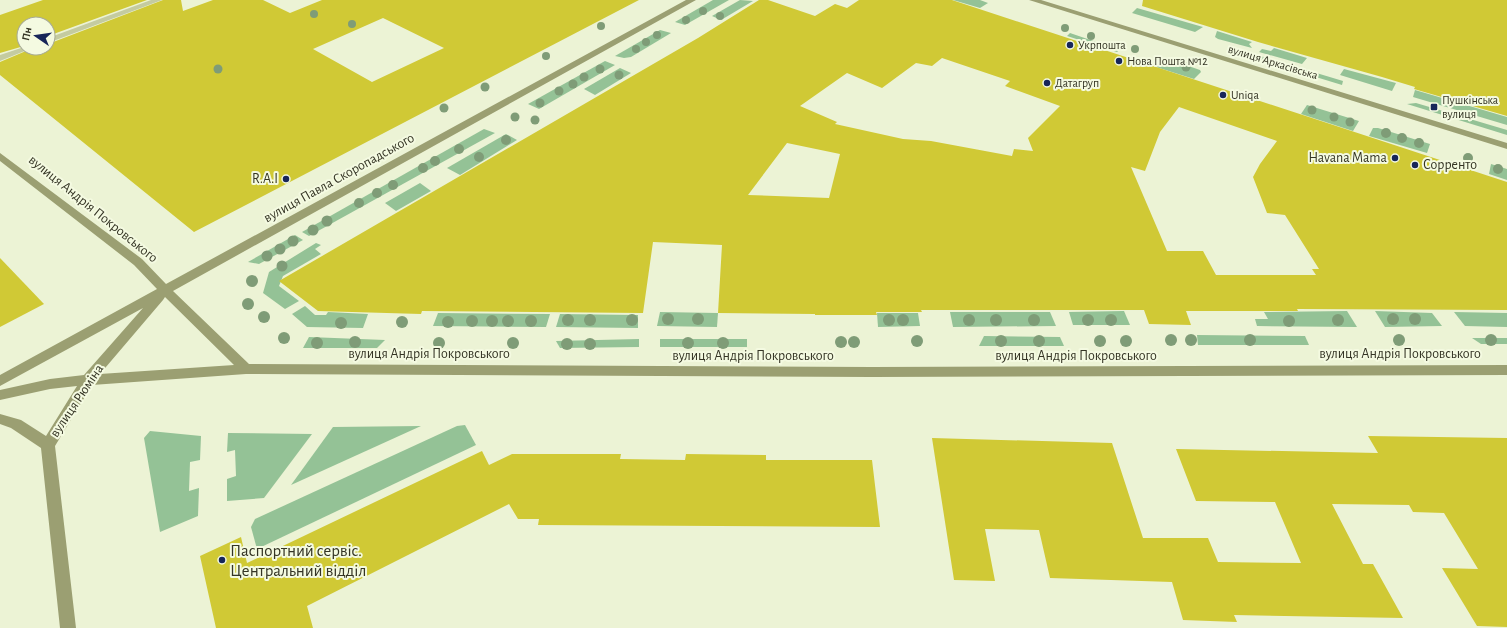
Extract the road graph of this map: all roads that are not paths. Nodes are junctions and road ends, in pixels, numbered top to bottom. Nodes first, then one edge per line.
1 (158, 0) edge
2 (692, 0) edge
3 (1033, 0) edge
4 (56, 37) edge
5 (16, 52) edge
6 (0, 58) edge
7 (1507, 146) edge
8 (0, 156) edge
9 (165, 290) junction
10 (246, 369) junction
11 (1507, 370) edge
12 (88, 380) junction
13 (0, 381) edge
14 (0, 395) edge
15 (0, 419) edge
16 (48, 445) junction
17 (68, 628) edge

1 - 4 street
2 - 9 street, вулиця Павла Скоропадського
3 - 7 street, вулиця Аркасівська
5 - 6 street
8 - 9 street, вулиця Андрія Покровського
9 - 10 street, вулиця Андрія Покровського
9 - 12 street, вулиця Рюміна
9 - 13 street, вулиця Павла Скоропадського
10 - 11 street, вулиця Андрія Покровського
10 - 12 street, вулиця Андрія Покровського
12 - 14 street, вулиця Андрія Покровського
12 - 16 street, вулиця Рюміна
15 - 16 street
16 - 17 street, вулиця Рюміна

